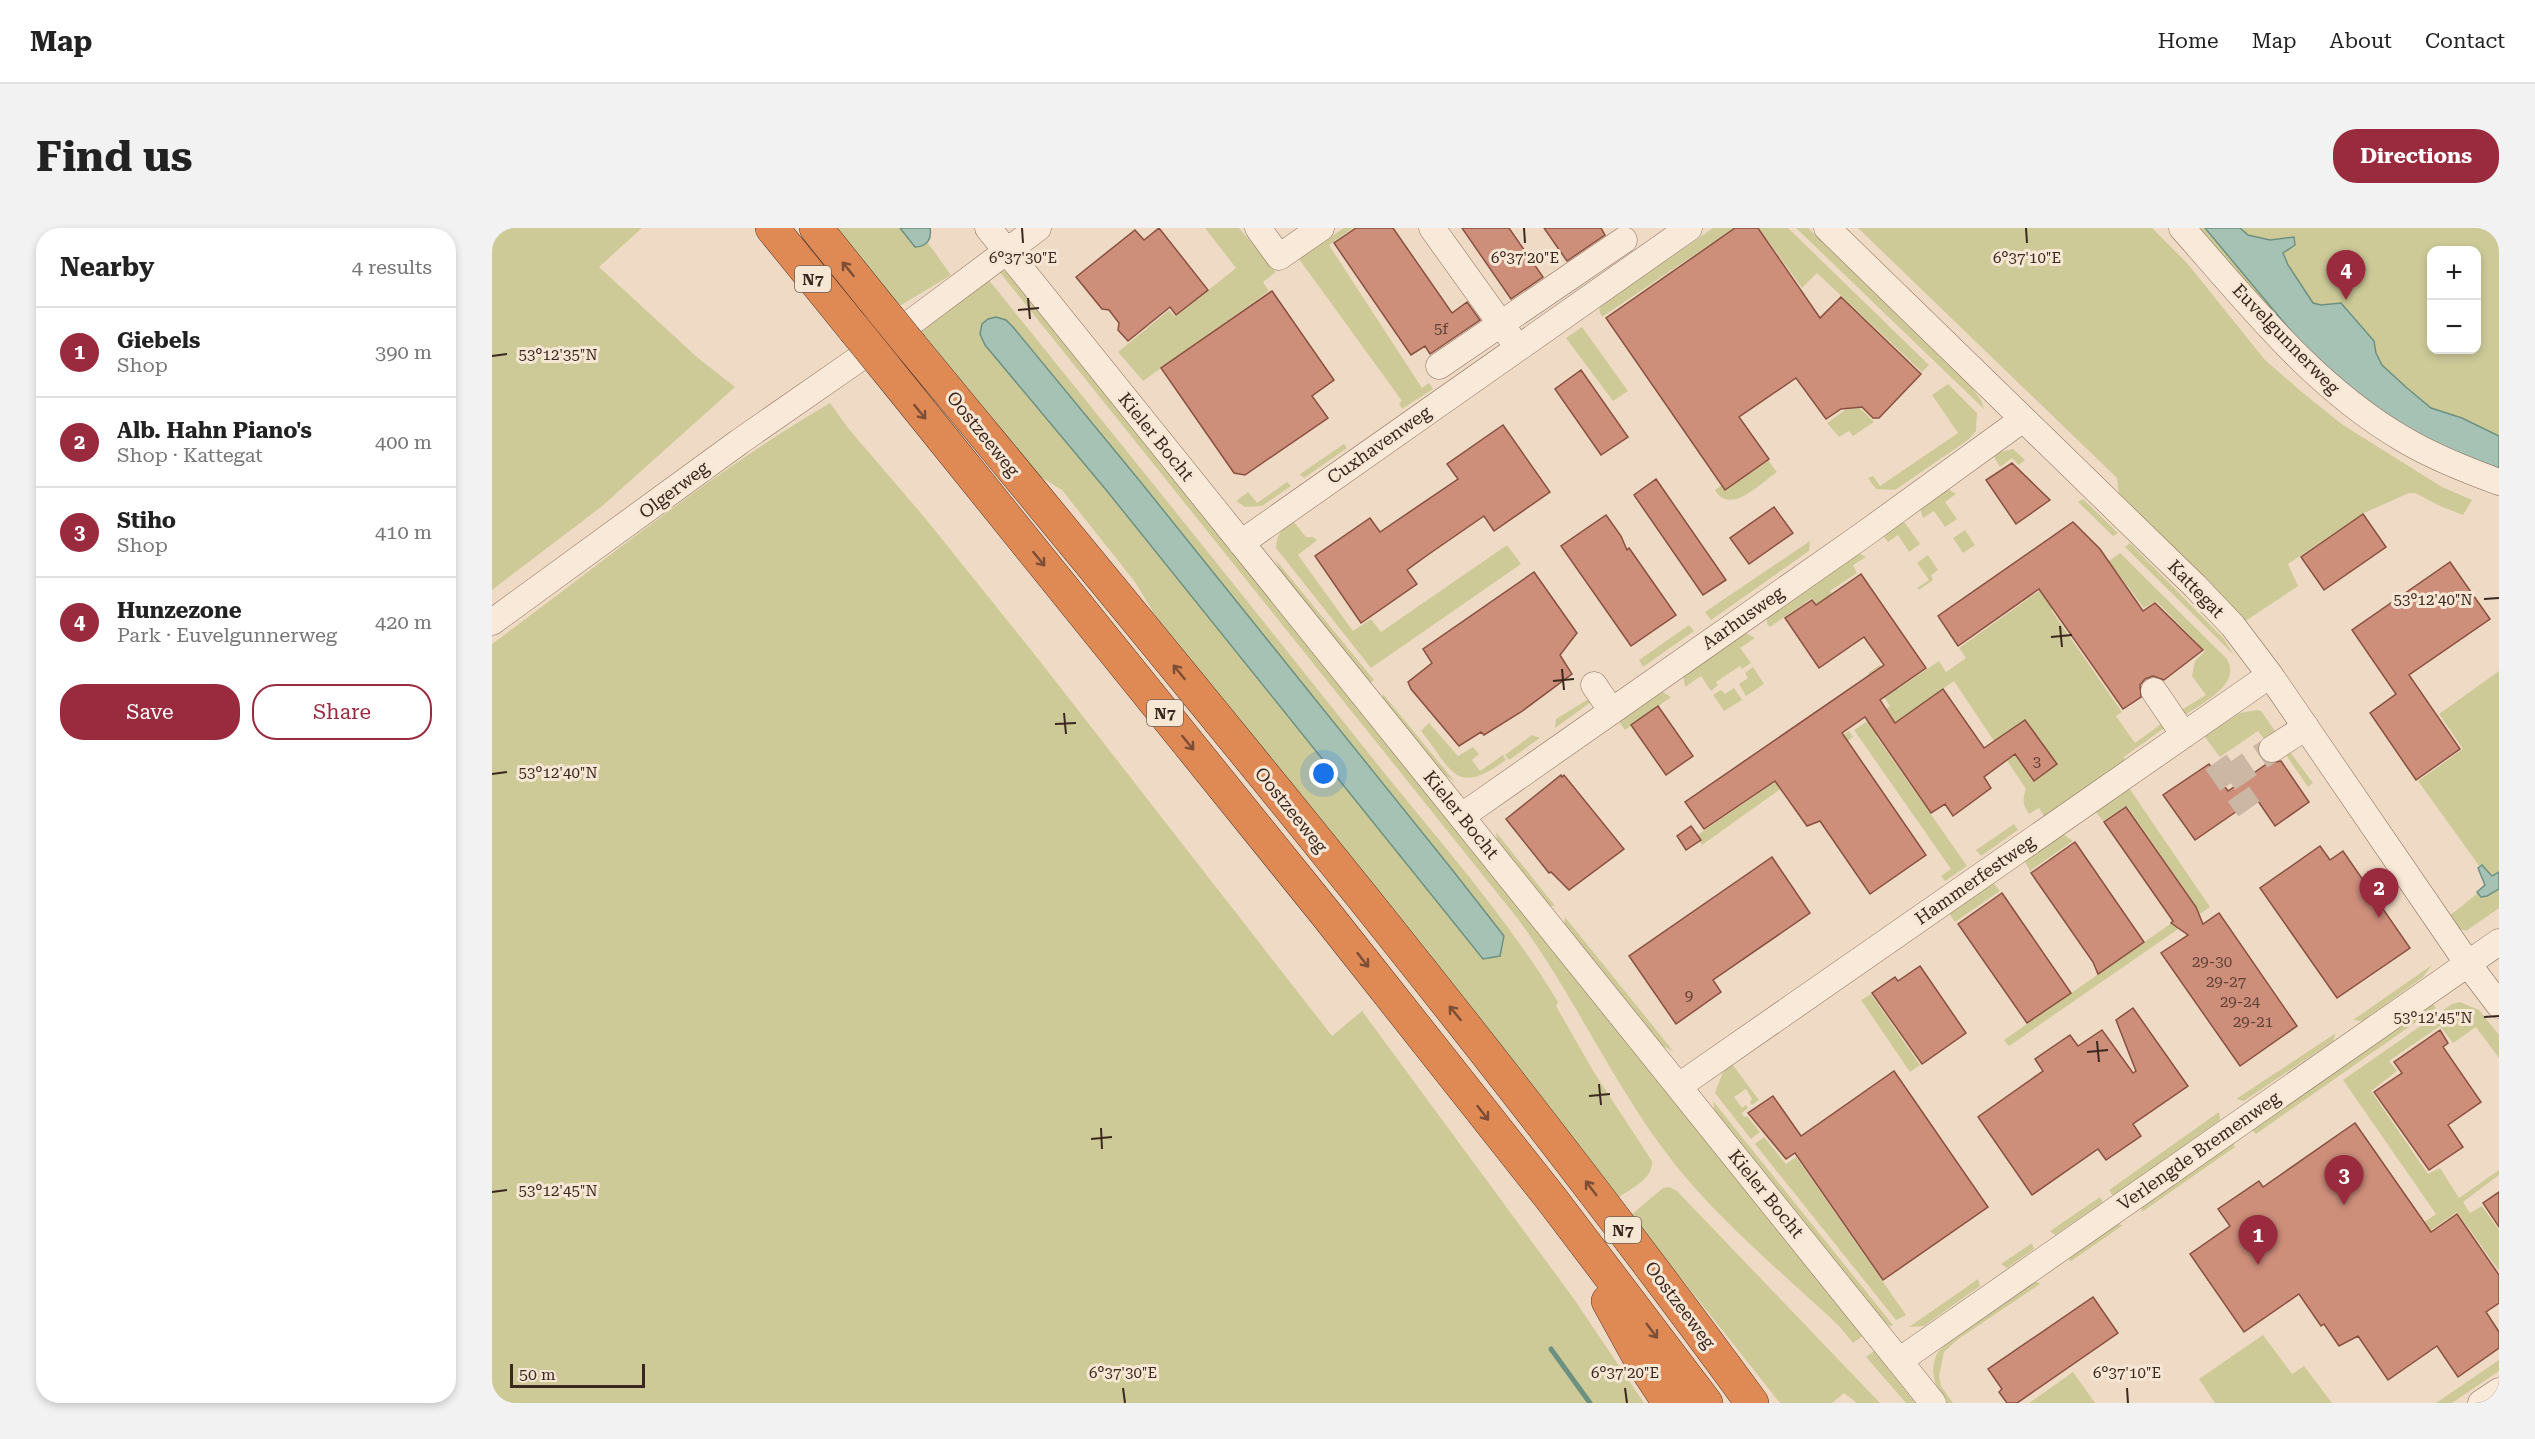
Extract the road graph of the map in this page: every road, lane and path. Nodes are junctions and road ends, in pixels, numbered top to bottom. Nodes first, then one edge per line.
1 (772, 228) edge
2 (816, 228) edge
3 (988, 228) edge
4 (1038, 228) edge
5 (1258, 228) edge
6 (1321, 228) edge
7 (1432, 228) edge
8 (1448, 228) edge
9 (1689, 228) edge
10 (1827, 228) edge
11 (2182, 228) edge
12 (1620, 234) edge
13 (1007, 252) junction
14 (1640, 263) junction
15 (1506, 321) junction
16 (913, 334) junction
17 (1518, 348) junction
18 (865, 352) junction
19 (1439, 366) dead end
20 (2023, 419) junction
21 (2499, 482) edge
22 (1240, 543) junction
23 (492, 622) edge
24 (2270, 675) junction
25 (1594, 685) dead end
26 (2154, 691) dead end
27 (1611, 710) junction
28 (2306, 727) junction
29 (2184, 735) junction
30 (2272, 749) tunnel mouth
31 (1462, 816) junction
32 (2499, 942) edge
33 (2468, 964) junction
34 (2499, 1005) edge
35 (1679, 1086) junction
36 (1552, 1201) junction
37 (1899, 1360) junction
38 (2499, 1391) edge
39 (1669, 1403) edge
40 (1706, 1403) edge
41 (1752, 1403) edge
42 (1933, 1403) edge
43 (2481, 1403) edge

1 - 18 highway, Oostzeeweg / N7
16 -> 2 highway, Oostzeeweg / N7, bridge
3 - 13 street, Kieler Bocht
4 - 13 street
5 - 6 street
7 - 15 street
8 - 15 street
9 - 14 street, Cuxhavenweg
10 - 20 street, Kattegat
11 - 21 street, Euvelgunnerweg
12 - 14 street
12 - 15 street
13 - 16 street
13 - 22 street, Kieler Bocht
14 - 17 street, Cuxhavenweg
15 - 17 street
15 - 19 street
41 -> 16 highway, Oostzeeweg / N7
17 - 22 street, Cuxhavenweg
18 - 23 street, Olgerweg
18 -> 36 highway, Oostzeeweg / N7
20 - 24 street, Kattegat
20 - 27 street, Aarhusweg
22 - 31 street, Kieler Bocht
24 - 28 street, Kattegat
24 - 29 street, Hammerfestweg
25 - 27 street
26 - 29 street
27 - 31 street, Aarhusweg
28 - 30 street
28 - 33 street, Kattegat
29 - 35 street, Hammerfestweg
31 - 35 street, Kieler Bocht
32 - 33 street, Verlengde Bremenweg
33 - 34 street, Kattegat
33 - 37 street, Verlengde Bremenweg
35 - 37 street, Kieler Bocht
36 - 39 highway, N7
36 -> 40 highway, Oostzeeweg / N7
37 - 42 street, Kieler Bocht
38 - 43 street

